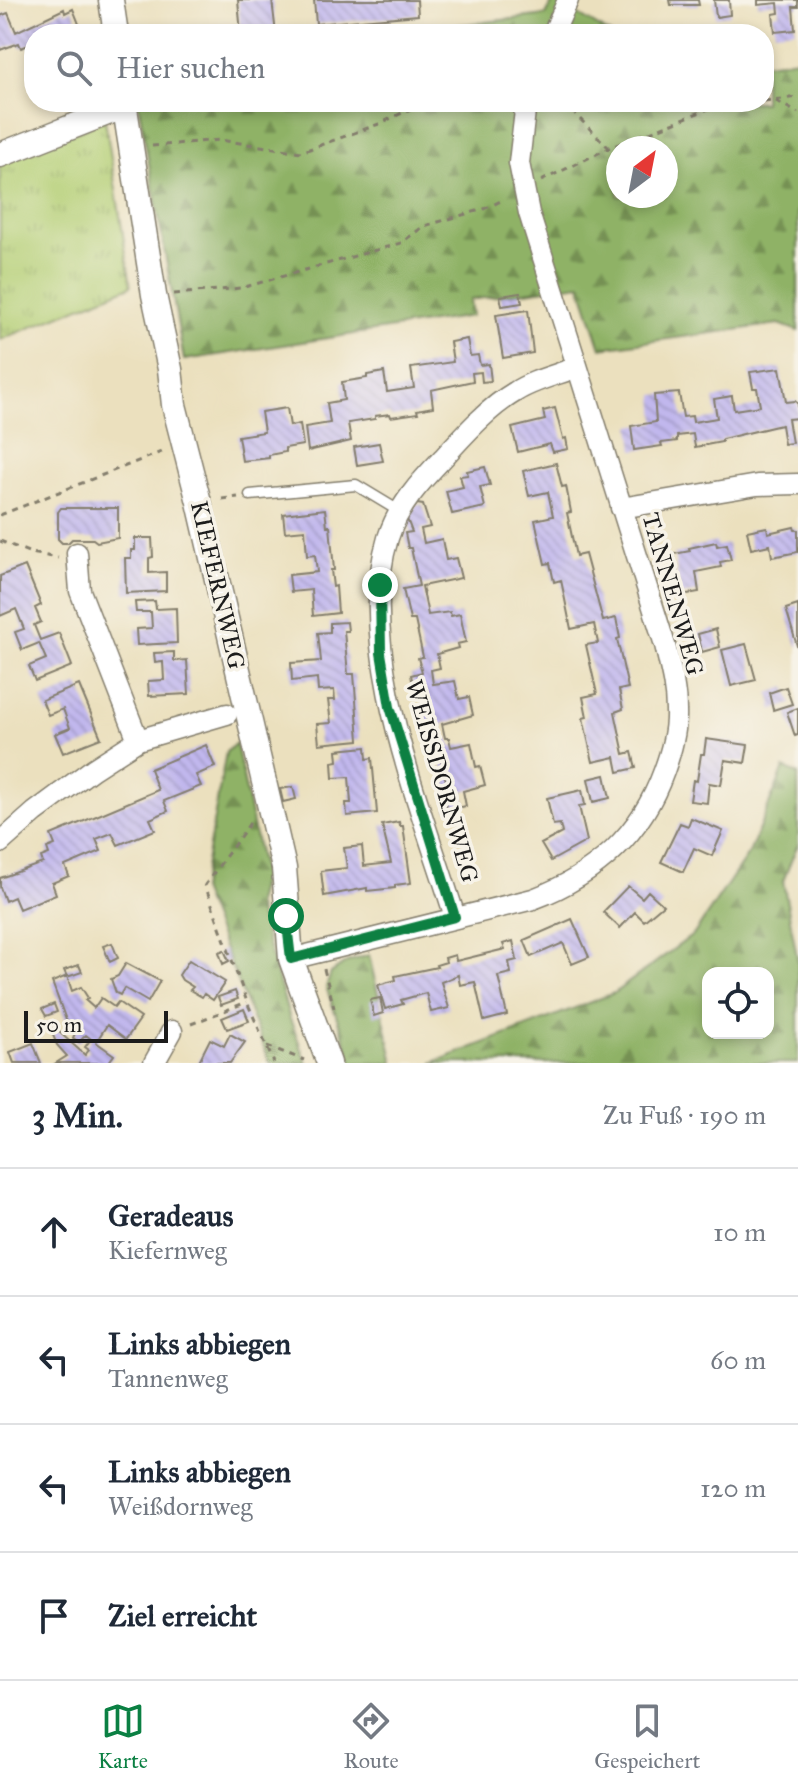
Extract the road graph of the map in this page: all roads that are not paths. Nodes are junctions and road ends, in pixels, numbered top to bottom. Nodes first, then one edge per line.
1 (111, 0) edge
2 (568, 0) edge
3 (115, 24) edge
4 (557, 24) edge
5 (105, 112) edge
6 (126, 112) edge
7 (525, 112) edge
8 (0, 155) edge
9 (577, 367) junction
10 (798, 484) edge
11 (250, 495) road end
12 (621, 508) junction
13 (399, 511) junction
14 (77, 555) road end
15 (227, 714) dead end
16 (138, 740) junction
17 (0, 843) edge
18 (455, 917) junction
19 (291, 959) junction
20 (172, 1031) road end
21 (154, 1063) edge
22 (329, 1063) edge

1 - 3 street
2 - 4 street
5 - 8 street
6 - 19 street, KIEFERNWEG
7 - 9 street, TANNENWEG
9 - 12 street, TANNENWEG
9 - 13 street, WEISSDORNWEG
10 - 12 street
11 - 13 lane
12 - 18 street, TANNENWEG
13 - 18 street, WEISSDORNWEG
14 - 16 street
15 - 16 street
16 - 17 street
18 - 19 street, TANNENWEG
19 - 22 street, KIEFERNWEG
20 - 21 street

